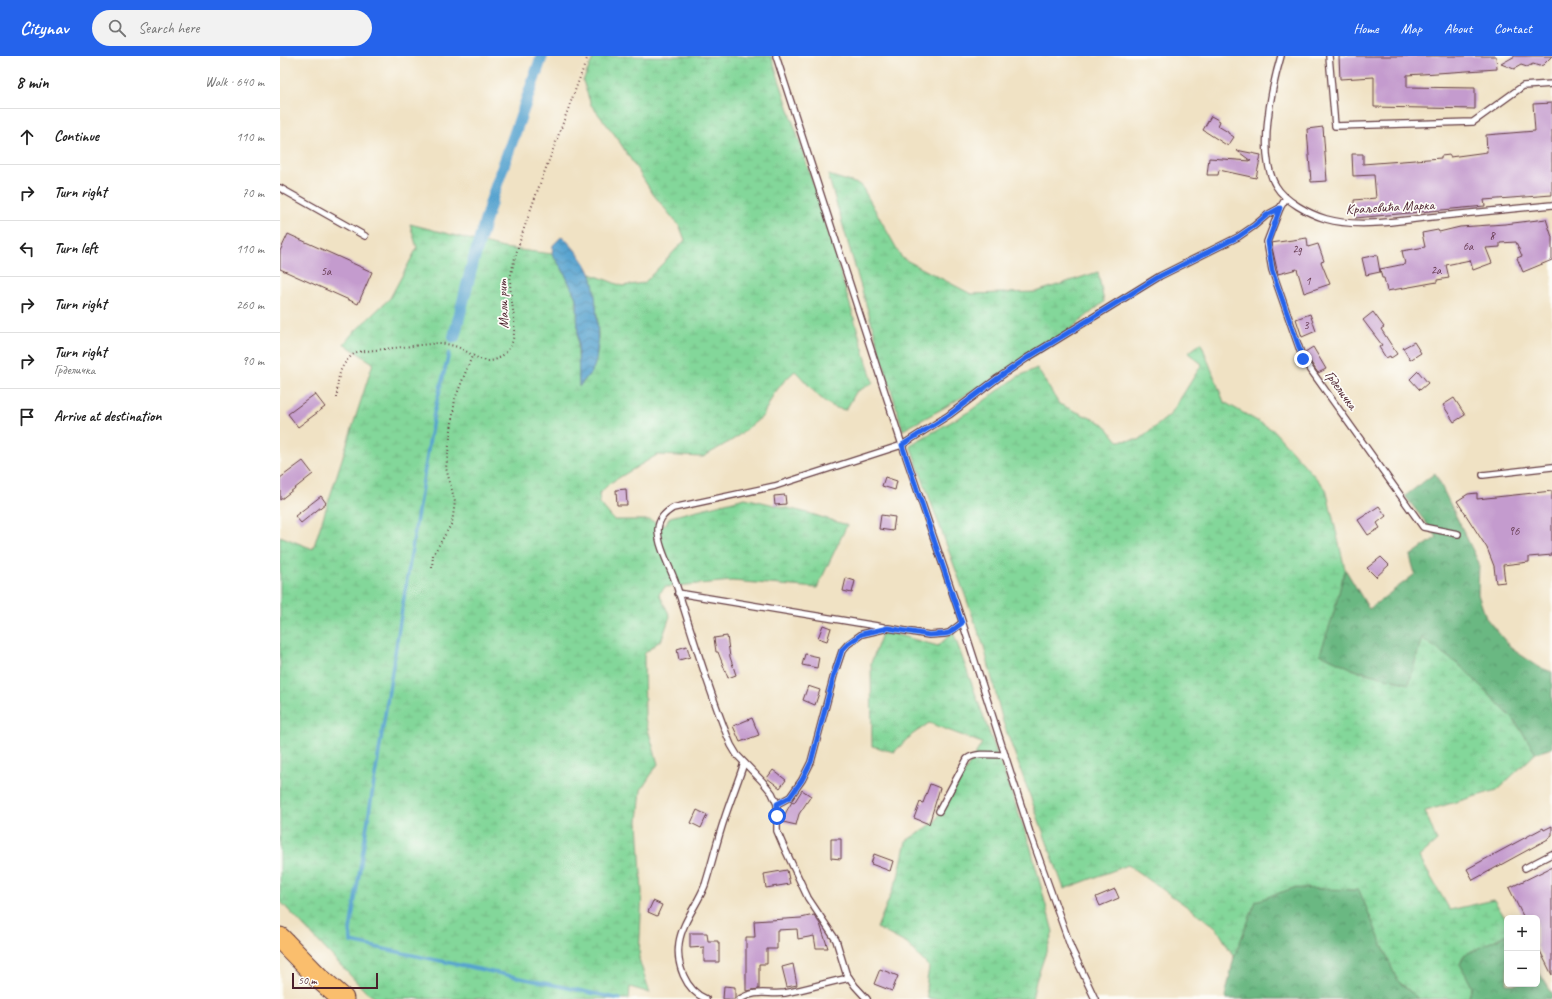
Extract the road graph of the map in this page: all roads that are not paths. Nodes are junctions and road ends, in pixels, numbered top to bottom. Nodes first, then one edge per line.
1 (776, 56) edge
2 (1281, 56) edge
3 (1329, 56) edge
4 (1552, 84) edge
5 (280, 188) edge
6 (1286, 198) junction
7 (1552, 205) edge
8 (1280, 208) junction
9 (365, 236) dead end
10 (902, 445) junction
11 (1552, 467) edge
12 (1483, 475) dead end
13 (1458, 534) dead end
14 (678, 593) junction
15 (962, 623) junction
16 (888, 628) junction
17 (1005, 755) junction
18 (744, 763) junction
19 (777, 804) junction
20 (939, 811) dead end
21 (1552, 854) edge
22 (1525, 868) dead end
23 (280, 938) edge
24 (849, 978) junction
25 (343, 999) edge
26 (706, 999) edge
27 (740, 999) edge
28 (867, 999) edge
29 (1095, 999) edge

1 - 10 lane
2 - 6 lane, Краљевића Марка
3 - 4 lane
5 - 9 lane
6 - 7 lane, Краљевића Марка
6 - 8 lane, Грделичка
8 - 10 lane
8 - 13 lane, Грделичка
10 - 14 lane
10 - 15 lane
11 - 12 lane
14 - 16 lane
14 - 18 lane
15 - 16 lane
15 - 17 lane
16 - 19 lane
17 - 20 lane
17 - 29 lane
18 - 19 lane
18 - 26 lane
19 - 24 lane
21 - 22 lane
23 - 25 highway
24 - 27 lane
24 - 28 lane

